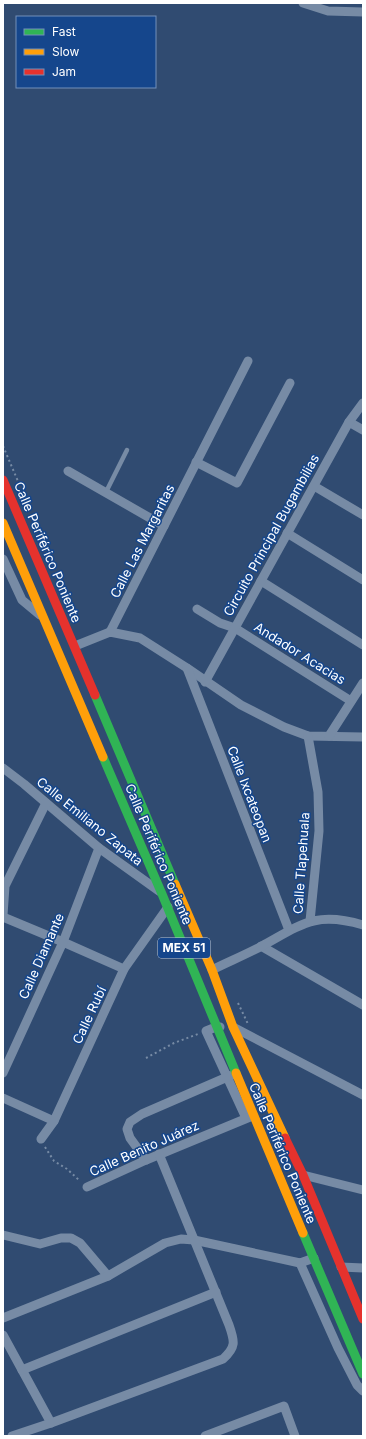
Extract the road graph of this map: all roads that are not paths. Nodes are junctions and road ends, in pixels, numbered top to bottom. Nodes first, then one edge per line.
1 (303, 3) edge
2 (363, 12) edge
3 (248, 361) dead end
4 (290, 383) dead end
5 (363, 403) edge
6 (349, 422) junction
7 (363, 430) edge
8 (127, 450) dead end
9 (196, 462) junction
10 (68, 471) dead end
11 (3, 480) edge
12 (314, 486) junction
13 (106, 492) junction
14 (363, 515) edge
15 (3, 523) edge
16 (164, 526) junction
17 (287, 533) junction
18 (3, 559) edge
19 (363, 580) edge
20 (261, 581) junction
21 (197, 610) dead end
22 (43, 617) junction
23 (235, 628) junction
24 (110, 632) junction
25 (363, 645) edge
26 (75, 646) junction
27 (187, 668) junction
28 (205, 682) junction
29 (363, 683) edge
30 (351, 701) junction
31 (308, 736) junction
32 (329, 736) junction
33 (363, 737) edge
34 (3, 768) edge
35 (46, 803) junction
36 (99, 848) junction
37 (4, 885) edge
38 (162, 894) junction
39 (168, 907) junction
40 (3, 916) edge
41 (310, 921) junction
42 (363, 925) edge
43 (288, 930) junction
44 (63, 942) junction
45 (261, 946) junction
46 (124, 970) junction
47 (212, 970) junction
48 (363, 1005) edge
49 (216, 1027) junction
50 (233, 1027) junction
51 (3, 1073) edge
52 (231, 1075) junction
53 (363, 1095) edge
54 (3, 1098) edge
55 (249, 1117) junction
56 (54, 1121) junction
57 (41, 1139) road end
58 (159, 1154) junction
59 (146, 1160) junction
60 (303, 1175) junction
61 (87, 1187) road end
62 (363, 1190) edge
63 (3, 1235) edge
64 (194, 1240) junction
65 (314, 1258) junction
66 (300, 1263) junction
67 (341, 1267) junction
68 (363, 1268) edge
69 (108, 1276) junction
70 (216, 1292) junction
71 (332, 1302) junction
72 (320, 1308) junction
73 (3, 1318) edge
74 (363, 1319) edge
75 (3, 1335) edge
76 (22, 1370) junction
77 (363, 1374) edge
78 (363, 1391) edge
79 (51, 1423) junction
80 (12, 1436) edge
81 (205, 1436) edge
82 (295, 1436) edge

1 - 2 street
3 - 9 street, Calle Las Margaritas
4 - 9 street
5 - 6 street, Circuito Principal Bugambilias
6 - 7 street
6 - 12 street, Circuito Principal Bugambilias
8 - 13 lane
9 - 16 street, Calle Las Margaritas
10 - 13 street
11 - 26 main road, Calle Periférico Poniente / MEX 51
12 - 14 street
12 - 17 street, Circuito Principal Bugambilias
13 - 16 street
15 - 22 main road, Calle Periférico Poniente / MEX 51
16 - 24 street, Calle Las Margaritas
17 - 19 street
17 - 20 street, Circuito Principal Bugambilias
18 - 22 street
20 - 23 street, Circuito Principal Bugambilias
20 - 25 street
21 - 23 street, Andador Acacias
22 - 38 main road, Calle Periférico Poniente / MEX 51
23 - 28 street, Circuito Principal Bugambilias
23 - 30 street, Andador Acacias
24 - 26 street
24 - 27 street
26 - 47 main road, Calle Periférico Poniente / MEX 51
27 - 28 street
27 - 43 street, Calle Ixcateopan
28 - 31 street
29 - 30 street
30 - 32 street
31 - 32 street
31 - 41 street, Calle Tlapehuala
32 - 33 street
34 - 35 street, Calle Emiliano Zapata
35 - 36 street, Calle Emiliano Zapata
35 - 37 street
36 - 38 street, Calle Emiliano Zapata
36 - 44 street, Calle Diamante
37 - 40 street
38 - 39 main road, Calle Periférico Poniente / MEX 51
39 - 46 street, Calle Rubí
39 - 49 main road, Calle Periférico Poniente / MEX 51
40 - 44 street
41 - 42 street
41 - 43 street
43 - 45 street
44 - 46 street
44 - 51 street, Calle Diamante
45 - 47 street
45 - 48 street
46 - 56 street, Calle Rubí
47 - 50 main road, Calle Periférico Poniente / MEX 51
49 - 50 street
49 - 52 main road, Calle Periférico Poniente / MEX 51
49 - 52 street
50 - 53 street
50 - 60 main road, Calle Periférico Poniente / MEX 51
52 - 55 main road, Calle Periférico Poniente / MEX 51
52 - 59 street
54 - 56 street
55 - 58 street, Calle Benito Juárez
55 - 65 main road, Calle Periférico Poniente / MEX 51
56 - 57 street, Calle Rubí
58 - 59 street, Calle Benito Juárez
58 - 64 street
59 - 61 street, Calle Benito Juárez
60 - 62 street
60 - 67 main road, Calle Periférico Poniente / MEX 51
63 - 69 street
64 - 66 street
64 - 69 street
64 - 70 street
65 - 66 street
65 - 71 main road, Calle Periférico Poniente / MEX 51
66 - 72 street
67 - 68 street
67 - 74 main road, Calle Periférico Poniente / MEX 51
69 - 73 street
70 - 76 street
70 - 79 street
71 - 72 street
71 - 77 main road, Calle Periférico Poniente / MEX 51
72 - 78 street
75 - 76 street
76 - 79 street
79 - 80 street
81 - 82 street

